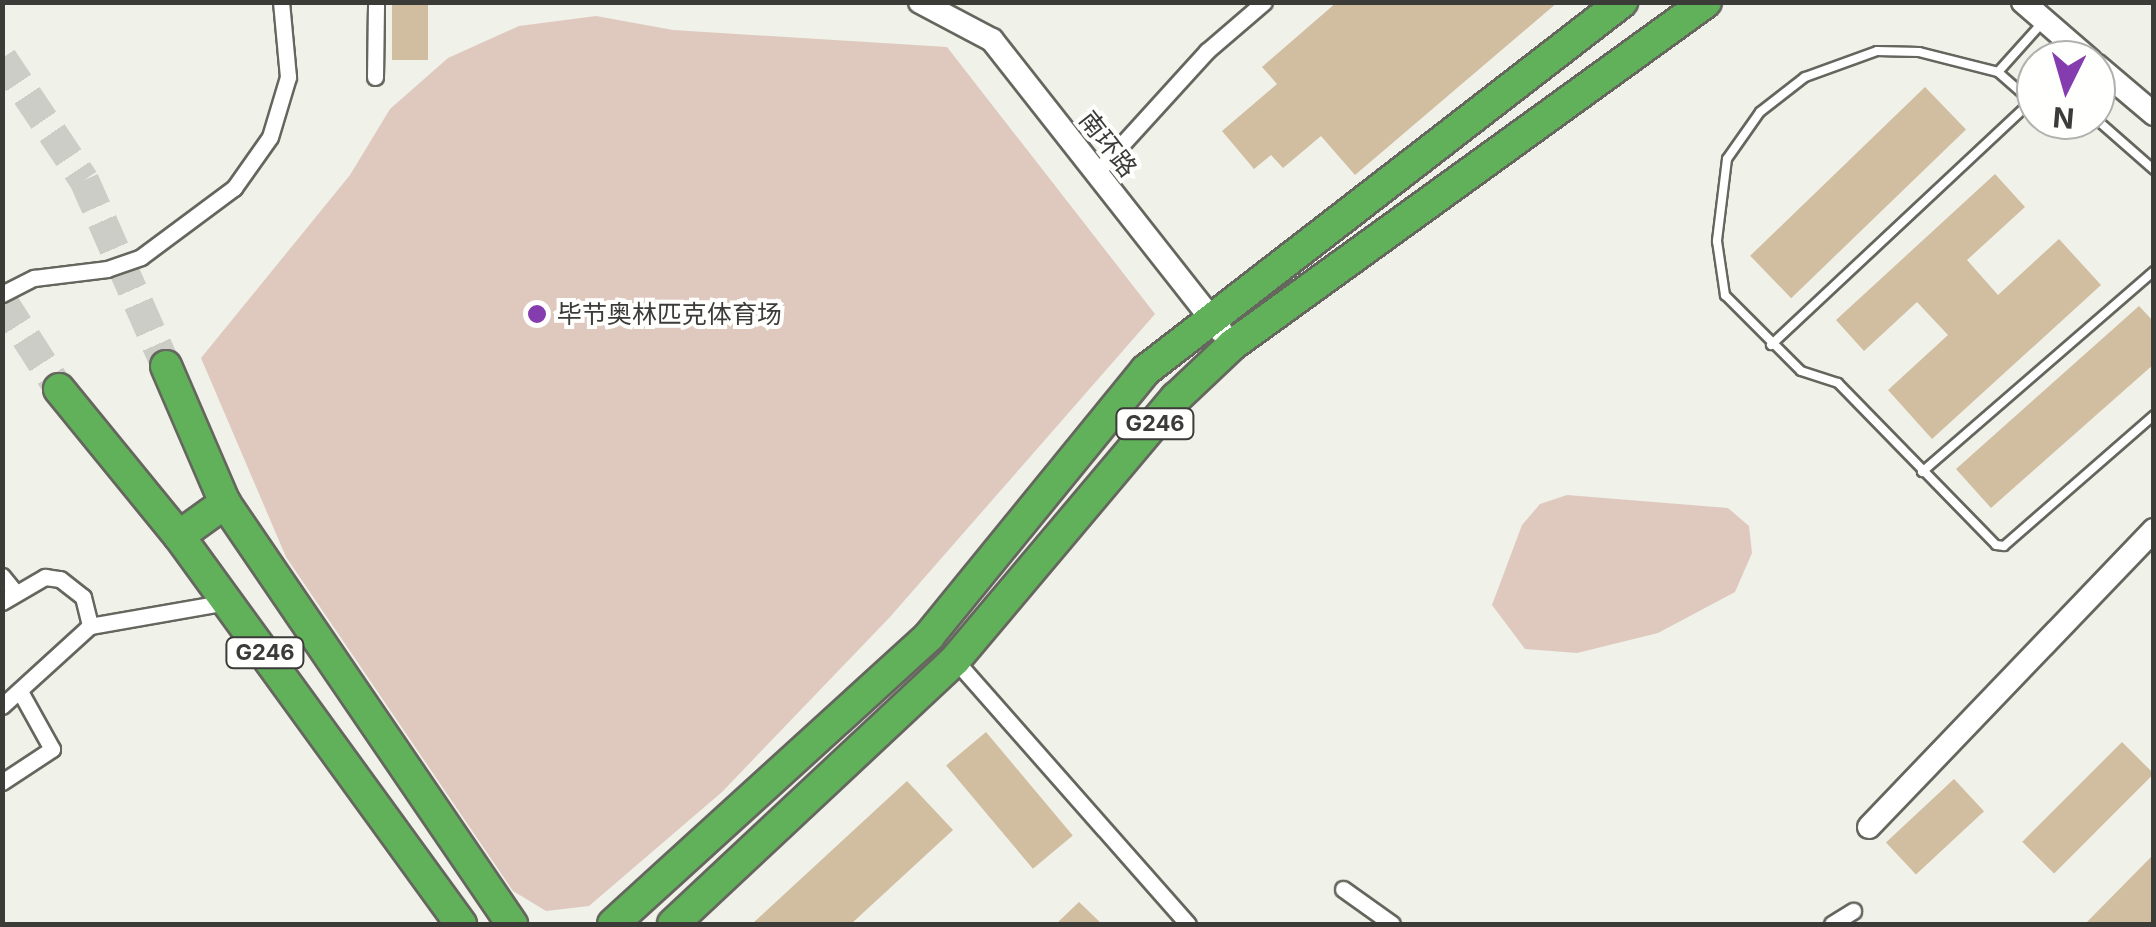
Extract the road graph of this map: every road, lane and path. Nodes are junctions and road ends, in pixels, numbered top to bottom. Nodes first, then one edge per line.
1 (282, 2) edge
2 (376, 2) edge
3 (920, 2) edge
4 (1264, 2) edge
5 (1622, 2) edge
6 (1706, 2) edge
7 (2022, 2) edge
8 (2044, 21) junction
9 (2066, 40) edge
10 (1998, 72) junction
11 (375, 77) dead end
12 (2116, 82) edge
13 (2016, 86) edge
14 (2154, 114) edge
15 (2016, 115) edge
16 (2116, 137) edge
17 (2154, 170) edge
18 (1096, 173) junction
19 (2154, 271) edge
20 (2, 294) edge
21 (1209, 316) junction
22 (1771, 344) junction
23 (1232, 346) junction
24 (166, 366) tunnel mouth
25 (60, 389) tunnel mouth
26 (2154, 415) edge
27 (1922, 472) junction
28 (226, 504) junction
29 (2154, 530) edge
30 (179, 536) junction
31 (2, 576) edge
32 (9, 597) edge
33 (228, 602) junction
34 (90, 626) junction
35 (955, 660) junction
36 (21, 692) junction
37 (2, 706) edge
38 (2, 782) edge
39 (1869, 827) dead end
40 (1342, 890) dead end
41 (1852, 910) dead end
42 (1179, 921) edge
43 (460, 924) edge
44 (512, 924) edge
45 (613, 924) edge
46 (673, 924) edge
47 (1392, 924) edge
48 (1832, 924) edge

1 - 20 street
2 - 11 street
3 - 18 street, 南环路
4 - 18 street
5 - 21 highway, G246
6 - 23 highway, G246
7 - 8 street
8 - 9 street
8 - 10 lane
10 - 13 lane
10 - 22 lane
12 - 14 street
15 - 22 lane
16 - 17 lane
18 - 21 street, 南环路
19 - 27 lane
21 - 23 street, 南环路
21 - 45 highway, G246
22 - 27 lane
23 - 35 highway, G246
24 - 28 highway, G246
25 - 30 highway, G246
26 - 27 lane
28 - 30 highway
28 - 44 highway, G246
29 - 39 street
30 - 33 highway, G246
31 - 32 street
32 - 34 street
33 - 34 street
33 - 43 highway, G246
34 - 36 street
35 - 42 street
35 - 46 highway, G246
36 - 37 street
36 - 38 street
40 - 47 street
41 - 48 street

